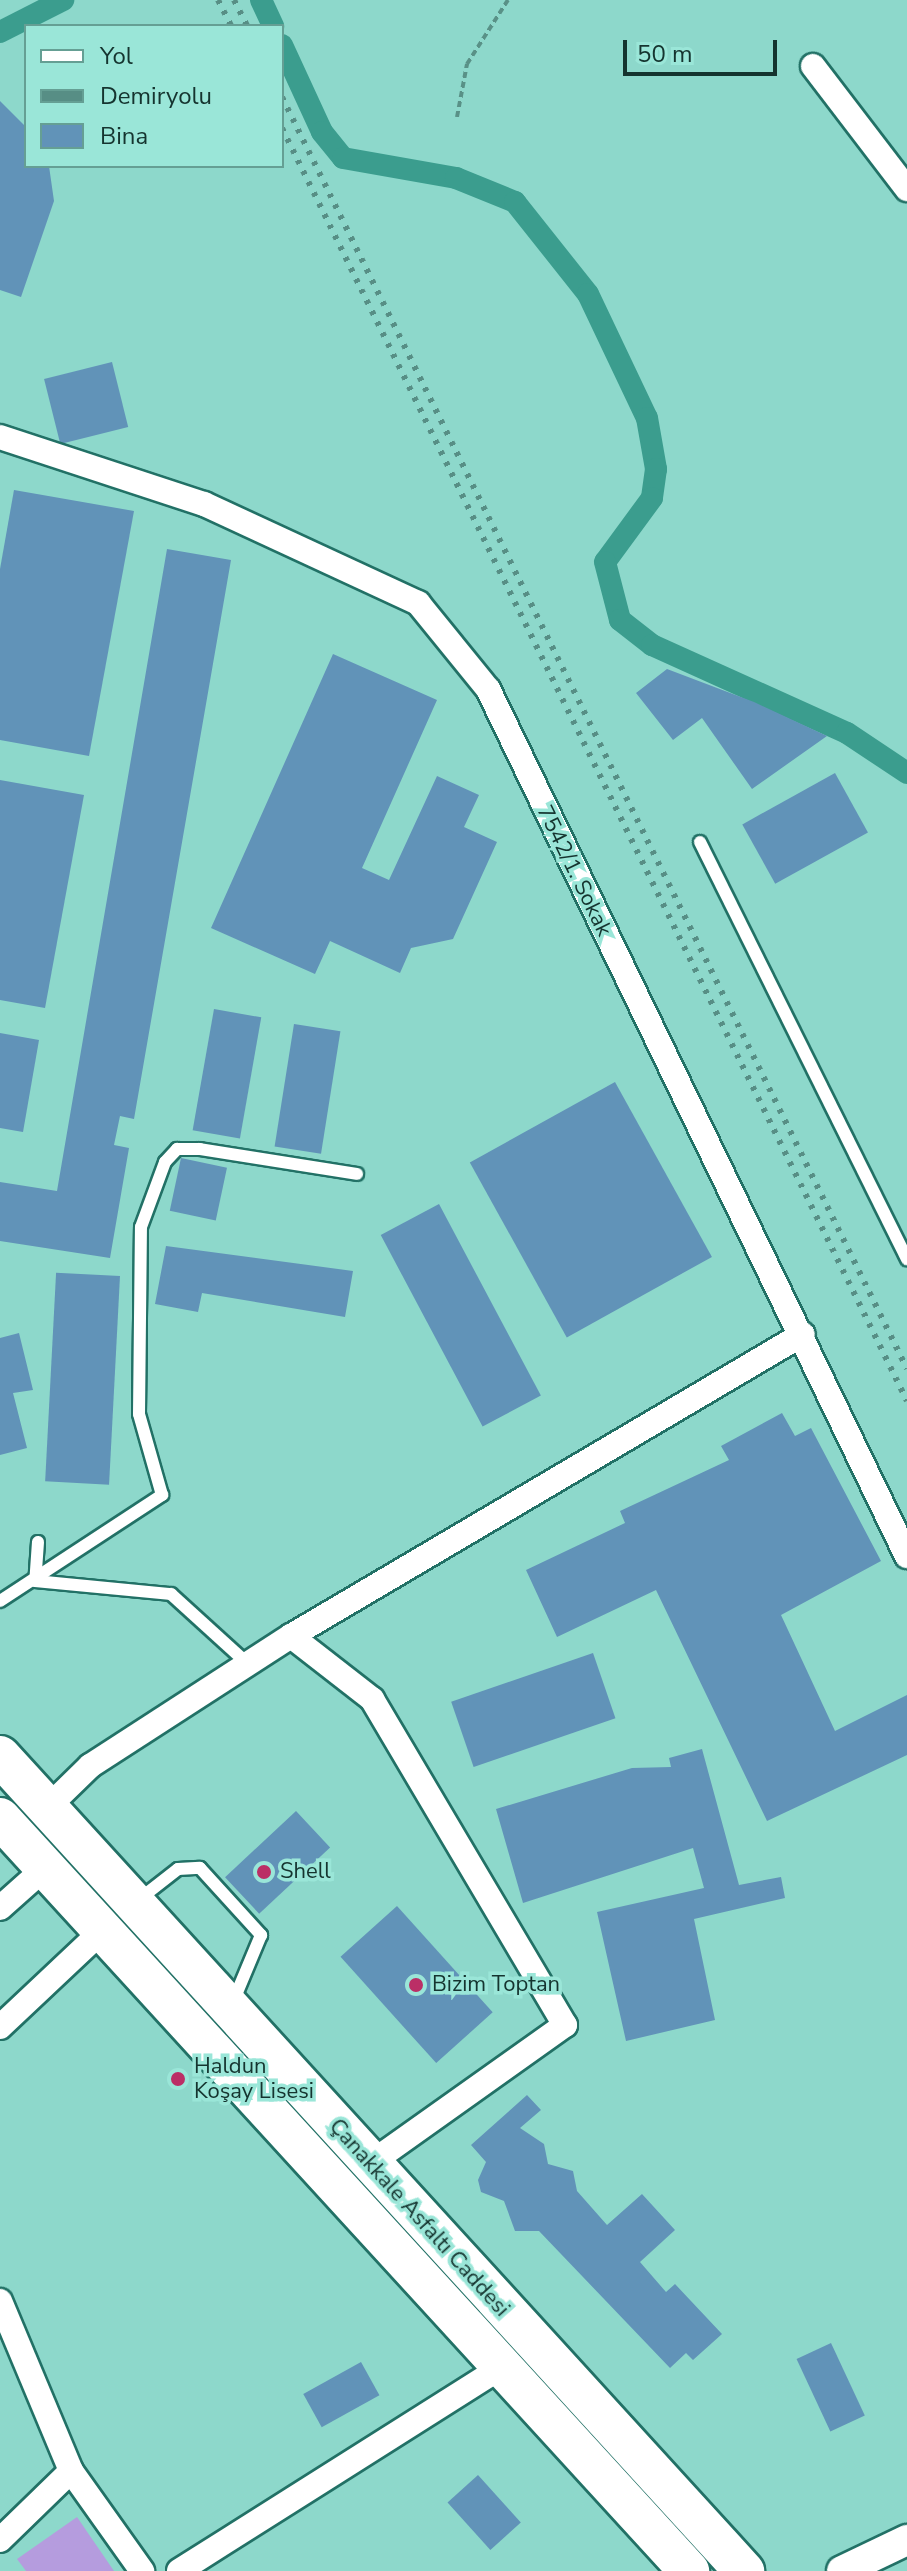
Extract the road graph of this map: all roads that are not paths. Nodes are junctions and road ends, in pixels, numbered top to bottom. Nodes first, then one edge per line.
1 (813, 66) dead end
2 (907, 189) edge
3 (0, 437) edge
4 (700, 842) dead end
5 (357, 1174) dead end
6 (907, 1259) edge
7 (803, 1334) junction
8 (38, 1542) dead end
9 (907, 1556) edge
10 (35, 1581) junction
11 (0, 1601) edge
12 (291, 1636) junction
13 (248, 1664) junction
14 (0, 1756) edge
15 (47, 1808) junction
16 (0, 1818) edge
17 (46, 1867) junction
18 (134, 1904) junction
19 (0, 1908) edge
20 (104, 1929) junction
21 (230, 2009) junction
22 (0, 2027) edge
23 (371, 2163) junction
24 (0, 2301) edge
25 (502, 2367) junction
26 (71, 2471) junction
27 (0, 2540) edge
28 (907, 2540) edge
29 (142, 2571) edge
30 (179, 2571) edge
31 (689, 2571) edge
32 (744, 2571) edge
33 (842, 2571) edge

1 - 2 street
3 - 7 street, 7542/1. Sokak
4 - 6 lane
5 - 10 lane
7 - 9 street, 7542/1. Sokak
7 - 12 street
8 - 10 lane
10 - 11 lane
10 - 13 lane
12 - 13 street
12 - 23 street
13 - 15 street
14 - 15 highway, Çanakkale Asfaltı Caddesi
15 - 18 highway, Çanakkale Asfaltı Caddesi
16 - 17 highway, Çanakkale Asfaltı Caddesi
17 - 19 street
17 - 20 highway, Çanakkale Asfaltı Caddesi
18 - 21 highway, Çanakkale Asfaltı Caddesi
18 - 21 lane
20 - 22 street
20 - 25 highway, Çanakkale Asfaltı Caddesi
21 - 23 highway, Çanakkale Asfaltı Caddesi
23 - 32 highway, Çanakkale Asfaltı Caddesi
24 - 26 street
25 - 30 street
25 - 31 highway, Çanakkale Asfaltı Caddesi
26 - 27 street
26 - 29 street
28 - 33 street

